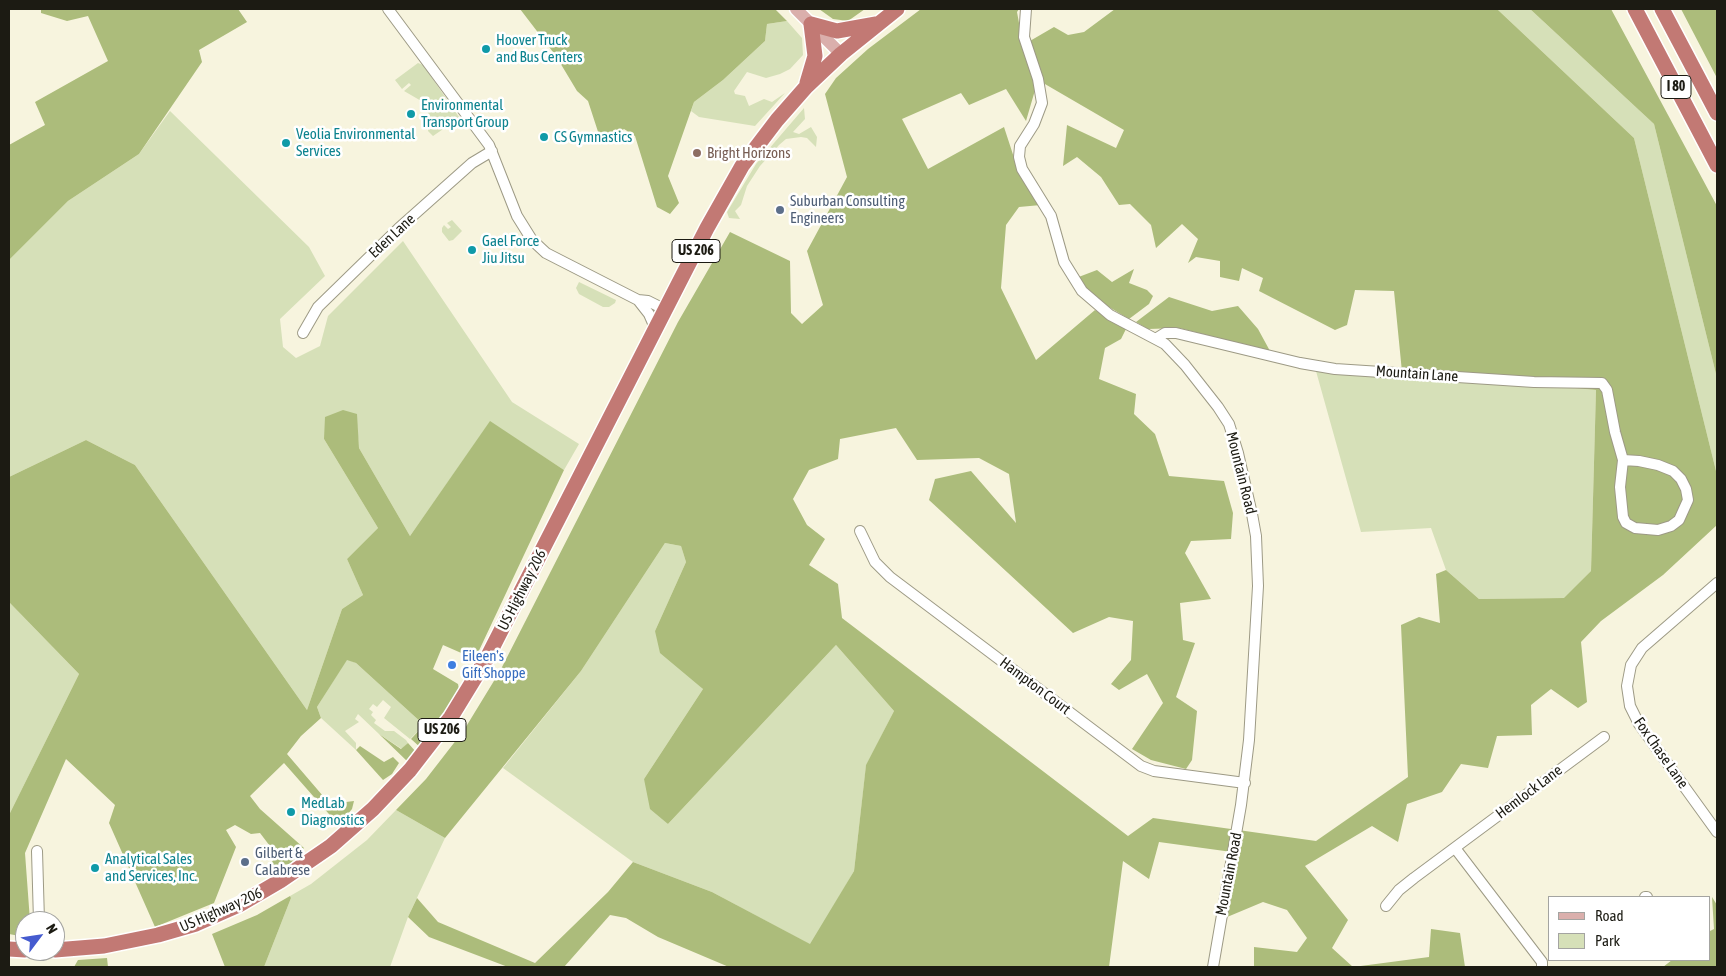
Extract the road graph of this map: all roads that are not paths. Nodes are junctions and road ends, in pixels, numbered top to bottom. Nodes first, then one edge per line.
1 (388, 9) edge
2 (796, 9) edge
3 (897, 9) edge
4 (1026, 9) edge
5 (1626, 9) edge
6 (1635, 9) edge
7 (1662, 9) edge
8 (811, 24) junction
9 (877, 24) junction
10 (841, 54) junction
11 (806, 87) junction
12 (1717, 113) edge
13 (1692, 119) junction
14 (492, 151) junction
15 (1717, 165) edge
16 (638, 300) junction
17 (666, 310) junction
18 (656, 330) junction
19 (303, 333) dead end
20 (1157, 338) junction
21 (1623, 460) junction
22 (860, 531) dead end
23 (1717, 583) edge
24 (1604, 737) dead end
25 (1245, 783) junction
26 (1717, 832) edge
27 (1455, 848) junction
28 (37, 851) dead end
29 (1386, 906) dead end
30 (39, 911) edge
31 (65, 949) edge
32 (1544, 963) edge
33 (1213, 967) edge

1 - 14 street
2 - 8 main road
3 - 9 highway, US 206
4 - 20 street, Mountain Road
5 - 13 highway
6 - 13 highway, I 80
7 - 12 highway, I 80
8 - 9 highway
8 - 10 main road
8 - 11 highway
9 - 10 highway, US 206
10 - 11 highway, US 206
11 - 17 highway, US 206
13 - 15 highway, I 80
14 - 16 street
14 - 19 street, Eden Lane
16 - 17 street
16 - 18 street
17 - 18 highway, US 206
18 - 31 highway, US Highway 206 / US 206
20 - 21 street, Mountain Lane
20 - 25 street, Mountain Road
21 - 21 street
22 - 25 street, Hampton Court
23 - 26 street, Fox Chase Lane
24 - 27 street, Hemlock Lane
25 - 33 street, Mountain Road
27 - 29 street, Hemlock Lane
27 - 32 street
28 - 30 street

